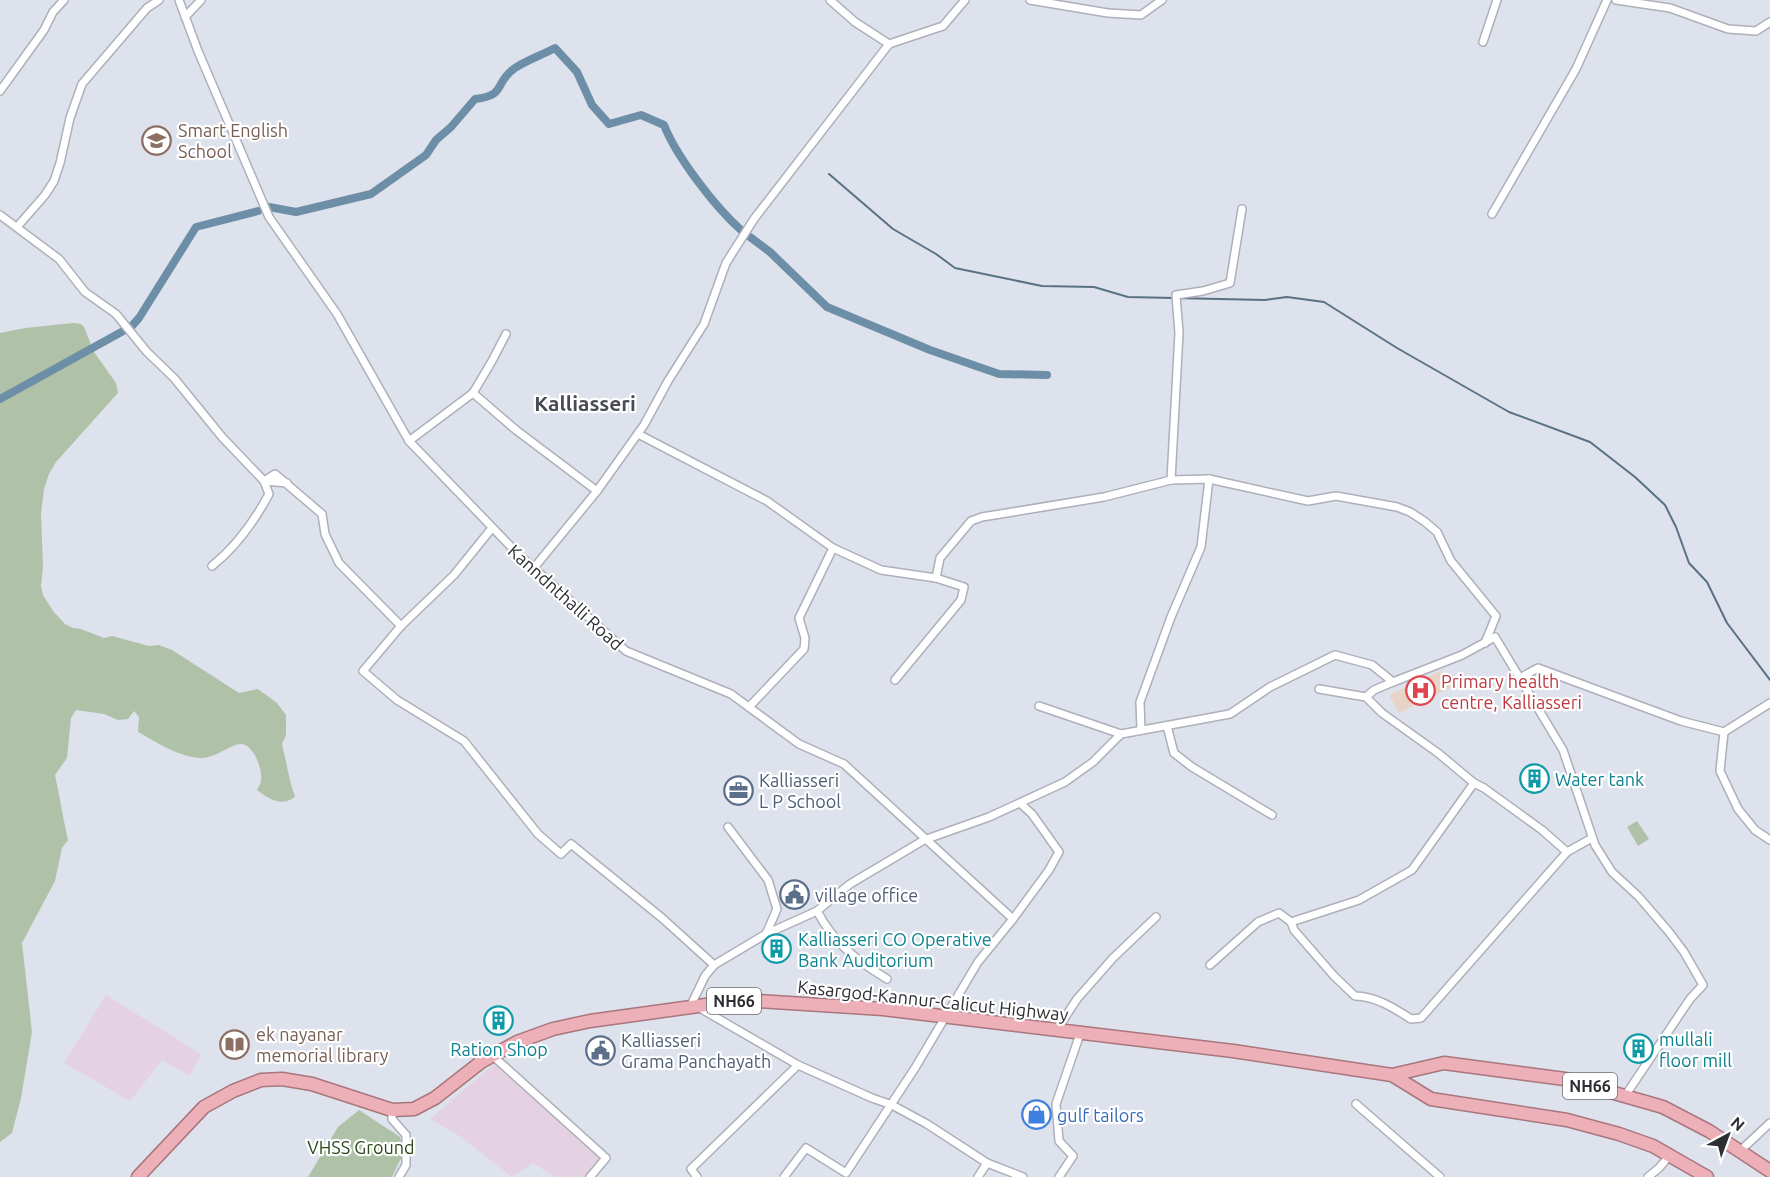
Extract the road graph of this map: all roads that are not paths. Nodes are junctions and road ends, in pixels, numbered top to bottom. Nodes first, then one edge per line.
1 (64, 0) edge
2 (159, 0) edge
3 (178, 0) edge
4 (201, 0) edge
5 (830, 0) edge
6 (965, 0) edge
7 (1030, 0) edge
8 (1162, 0) edge
9 (1497, 0) edge
10 (1607, 0) edge
11 (1616, 0) edge
12 (185, 17) junction
13 (1770, 22) edge
14 (1483, 42) dead end
15 (889, 44) junction
16 (0, 91) edge
17 (1242, 209) dead end
18 (0, 214) edge
19 (1492, 214) dead end
20 (17, 227) junction
21 (507, 334) dead end
22 (473, 393) junction
23 (638, 434) junction
24 (409, 441) junction
25 (1209, 479) junction
26 (1171, 480) junction
27 (264, 481) junction
28 (597, 491) junction
29 (492, 528) junction
30 (833, 548) junction
31 (212, 566) dead end
32 (533, 569) junction
33 (936, 578) junction
34 (401, 626) junction
35 (1485, 643) junction
36 (1518, 679) junction
37 (895, 680) dead end
38 (1393, 682) junction
39 (1319, 689) dead end
40 (1366, 697) junction
41 (1770, 703) edge
42 (1038, 706) dead end
43 (748, 707) junction
44 (1167, 726) junction
45 (1140, 730) junction
46 (1724, 732) junction
47 (1121, 734) junction
48 (1474, 783) junction
49 (1021, 804) junction
50 (1272, 815) dead end
51 (728, 826) dead end
52 (1592, 838) junction
53 (924, 840) junction
54 (1770, 840) edge
55 (1567, 852) junction
56 (817, 911) junction
57 (1156, 916) dead end
58 (1012, 919) junction
59 (1292, 922) junction
60 (766, 934) junction
61 (714, 965) junction
62 (1210, 965) dead end
63 (887, 979) dead end
64 (693, 1006) junction
65 (945, 1017) junction
66 (1056, 1031) junction
67 (1080, 1034) junction
68 (493, 1056) junction
69 (798, 1065) junction
70 (1392, 1075) junction
71 (1625, 1096) junction
72 (1356, 1104) dead end
73 (892, 1105) junction
74 (392, 1110) junction
75 (1770, 1123) edge
76 (1740, 1151) junction
77 (1670, 1155) junction
78 (987, 1163) junction
79 (1770, 1171) edge
80 (138, 1177) edge
81 (399, 1177) edge
82 (591, 1177) edge
83 (697, 1177) edge
84 (784, 1177) edge
85 (978, 1177) edge
86 (1023, 1177) edge
87 (1059, 1177) edge
88 (1440, 1177) edge
89 (1648, 1177) edge
90 (1707, 1177) edge

1 - 16 street
2 - 20 street
3 - 12 street, Kanndnthalli Road
4 - 12 street
5 - 15 street
6 - 15 street
7 - 8 street
9 - 14 street
10 - 19 street
11 - 13 street
12 - 24 street, Kanndnthalli Road
15 - 23 street
17 - 26 street
18 - 20 street
20 - 27 street
21 - 22 street
22 - 24 street
22 - 28 street
23 - 28 street
23 - 30 street
24 - 29 street, Kanndnthalli Road
25 - 26 street
25 - 35 street
25 - 45 street
26 - 33 street
27 - 31 street
27 - 34 street
28 - 32 street
29 - 32 street, Kanndnthalli Road
29 - 34 street
30 - 33 street
30 - 43 street
32 - 43 street, Kanndnthalli Road
33 - 37 street
34 - 61 street
35 - 36 street
35 - 38 street
36 - 46 street
36 - 52 street
38 - 40 street
38 - 44 street
39 - 40 street
40 - 48 street
41 - 46 street
42 - 47 street
43 - 53 street, Kanndnthalli Road
44 - 45 street
44 - 50 street
45 - 47 street
46 - 54 street
47 - 49 street
48 - 55 street
48 - 59 street
49 - 53 street
49 - 58 street
51 - 60 street
52 - 55 street
52 - 71 street
53 - 56 street
53 - 58 street, Kanndnthalli Road
55 - 59 street
56 - 60 street
56 - 63 street
57 - 66 street
58 - 65 street
59 - 62 street
60 - 61 street
61 - 64 street
64 - 65 highway, Kasargod-Kannur-Calicut Highway / NH66
64 - 68 highway, Kasargod-Kannur-Calicut Highway / NH66
64 - 69 street
65 - 66 highway, Kasargod-Kannur-Calicut Highway / NH66
65 - 73 street
66 - 67 highway, Kasargod-Kannur-Calicut Highway / NH66
67 - 70 highway, Kasargod-Kannur-Calicut Highway / NH66
67 - 87 street
68 - 74 highway, Kasargod-Kannur-Calicut Highway / NH66
68 - 82 street
69 - 73 street
69 - 83 street
70 - 71 highway, Kasargod-Kannur-Calicut Highway / NH66
70 - 77 highway, Kasargod-Kannur-Calicut Highway / NH66
71 - 76 highway, Kasargod-Kannur-Calicut Highway / NH66
72 - 88 street
73 - 78 street
73 - 84 street
74 - 80 highway, Kasargod-Kannur-Calicut Highway / NH66
74 - 81 street
75 - 76 street
76 - 79 highway, Kasargod-Kannur-Calicut Highway / NH66
77 - 89 street
77 - 90 highway, Kasargod-Kannur-Calicut Highway / NH66
78 - 85 street
78 - 86 street

